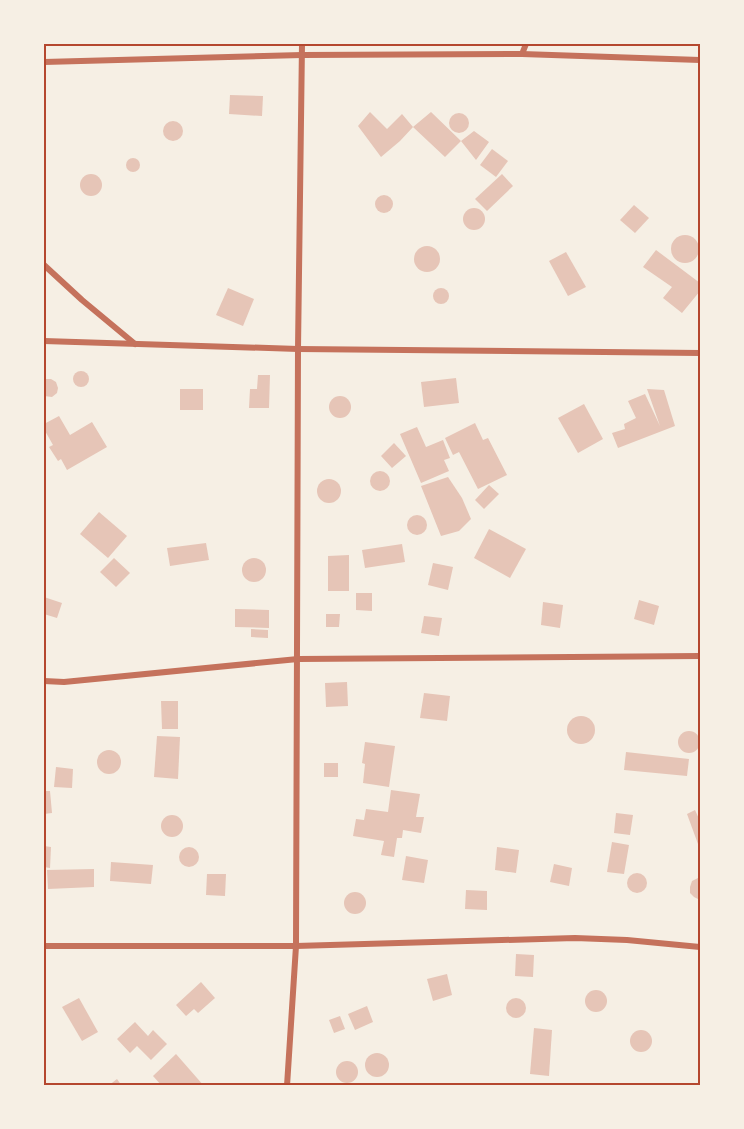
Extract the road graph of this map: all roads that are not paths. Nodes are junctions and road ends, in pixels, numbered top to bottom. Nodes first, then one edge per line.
1 (302, 44) edge
2 (526, 44) edge
3 (522, 54) junction
4 (302, 55) junction
5 (700, 60) edge
6 (44, 62) edge
7 (44, 265) edge
8 (44, 341) edge
9 (136, 345) junction
10 (298, 349) junction
11 (700, 353) edge
12 (700, 656) edge
13 (298, 659) junction
14 (44, 681) edge
15 (44, 946) edge
16 (296, 946) junction
17 (700, 947) edge
18 (287, 1086) edge

1 - 4 street
2 - 3 street
3 - 4 street
3 - 5 street
4 - 6 street
4 - 10 street
7 - 9 street
8 - 9 street
9 - 10 street
10 - 11 street
10 - 13 street
12 - 13 street
13 - 14 street
13 - 16 street
15 - 16 street
16 - 17 street
16 - 18 street

